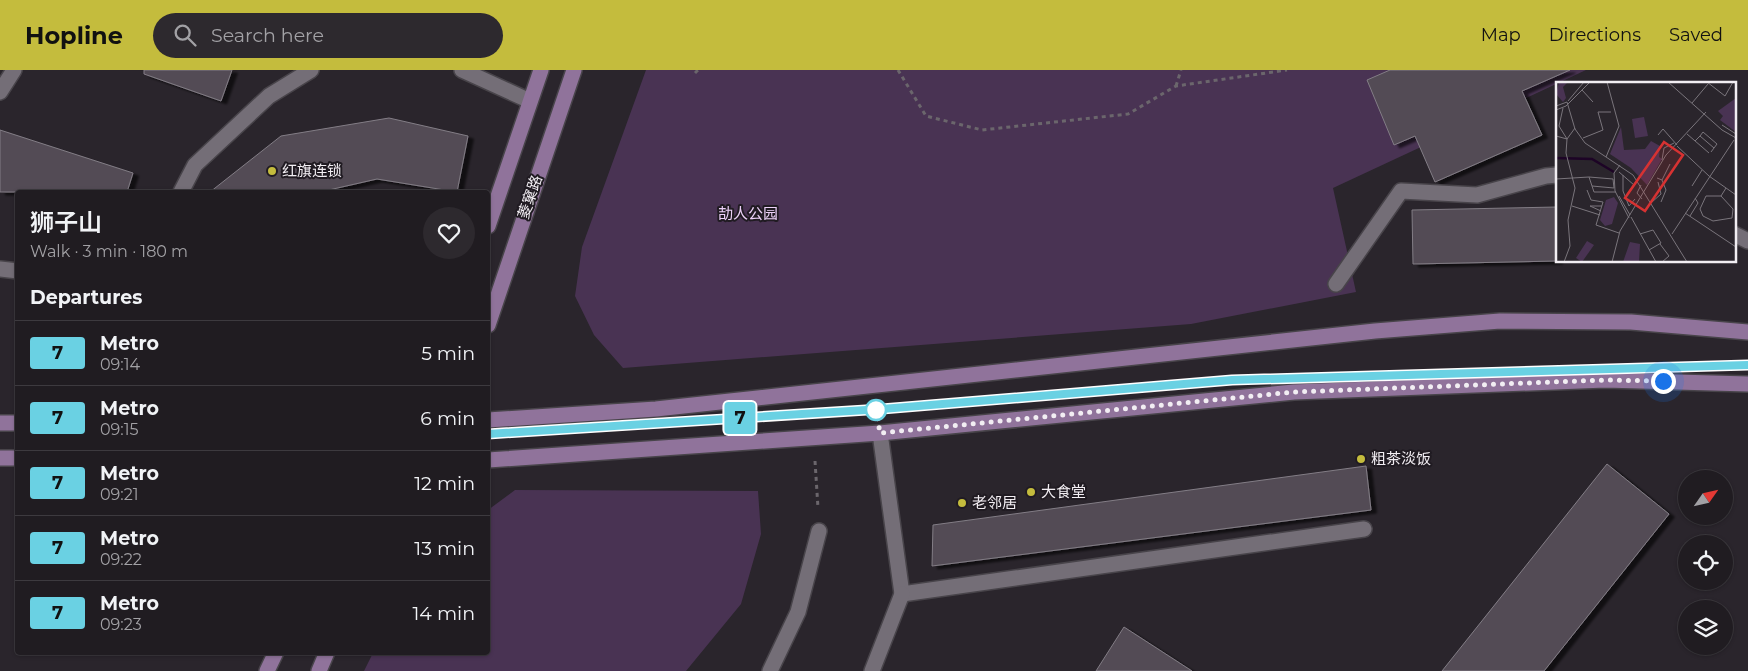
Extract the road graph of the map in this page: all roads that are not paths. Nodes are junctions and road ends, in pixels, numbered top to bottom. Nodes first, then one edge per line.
1 (14, 70) edge
2 (311, 70) edge
3 (462, 70) edge
4 (541, 70) edge
5 (574, 70) edge
6 (0, 92) edge
7 (530, 101) junction
8 (1551, 175) edge
9 (182, 190) edge
10 (491, 205) edge
11 (1736, 235) edge
12 (1748, 241) edge
13 (0, 269) edge
14 (15, 271) edge
15 (1336, 284) dead end
16 (490, 319) edge
17 (1748, 332) edge
18 (1748, 384) edge
19 (490, 420) edge
20 (0, 423) edge
21 (15, 423) edge
22 (880, 433) junction
23 (0, 458) edge
24 (15, 458) edge
25 (490, 460) edge
26 (1364, 529) dead end
27 (819, 531) road end
28 (902, 594) junction
29 (275, 655) edge
30 (326, 655) edge
31 (267, 671) edge
32 (319, 671) edge
33 (770, 671) edge
34 (872, 671) edge

1 - 6 street
2 - 9 street
3 - 7 street
4 - 7 street, 菱窠路
5 - 16 street, 菱窠路
7 - 10 street, 菱窠路
8 - 15 street
11 - 12 street
13 - 14 street
17 - 19 street
18 - 22 street
20 - 21 street
22 - 25 street
22 - 28 street
23 - 24 street
26 - 28 street
27 - 33 street
28 - 34 street
29 - 31 street
30 - 32 street

